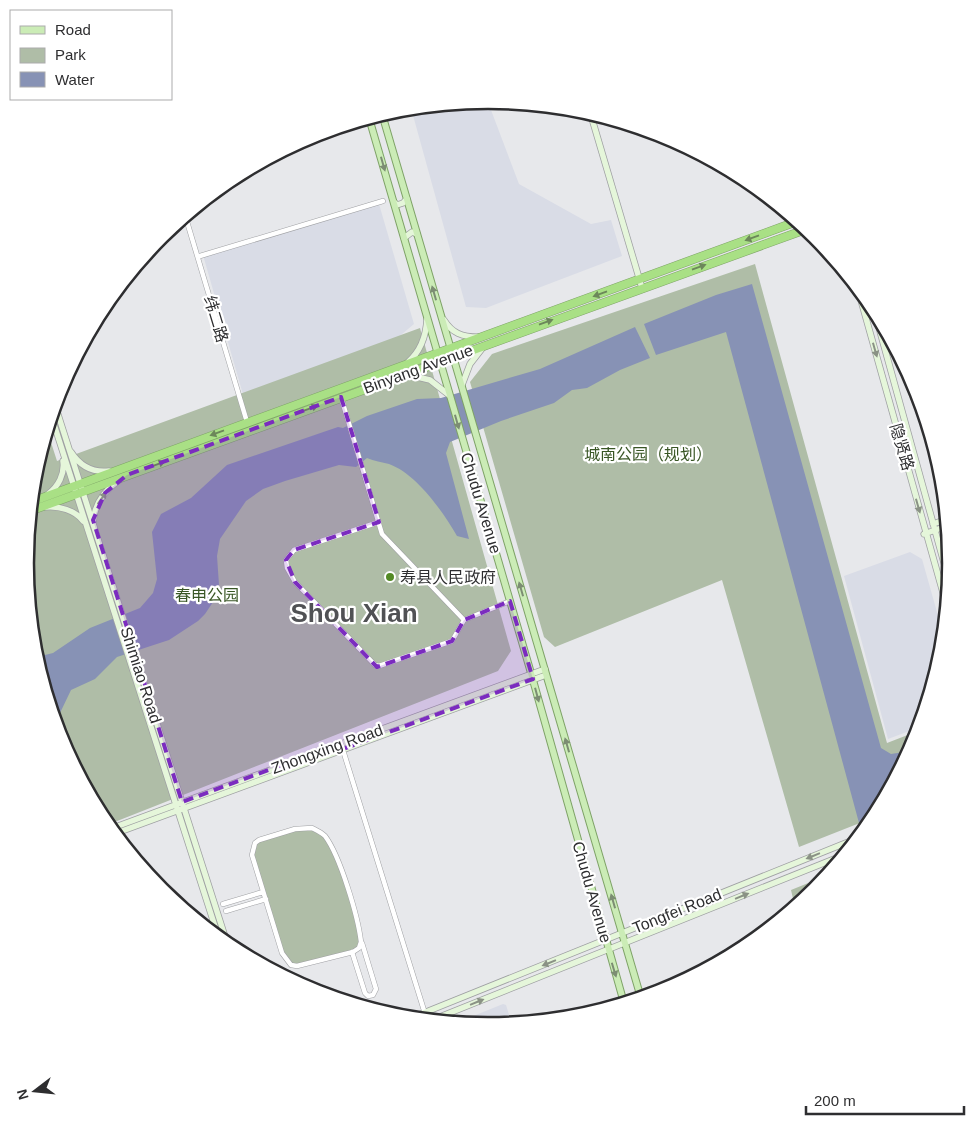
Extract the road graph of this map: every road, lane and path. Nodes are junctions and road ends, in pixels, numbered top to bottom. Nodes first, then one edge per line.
1 (384, 121) edge
2 (593, 121) edge
3 (371, 124) edge
4 (407, 198) junction
5 (383, 201) dead end
6 (394, 202) junction
7 (187, 222) edge
8 (792, 225) edge
9 (799, 232) edge
10 (417, 234) junction
11 (404, 238) junction
12 (200, 256) dead end
13 (641, 284) junction
14 (863, 306) edge
15 (440, 312) junction
16 (427, 317) junction
17 (882, 337) edge
18 (489, 339) junction
19 (452, 353) junction
20 (438, 358) junction
21 (399, 372) junction
22 (462, 389) junction
23 (449, 396) junction
24 (341, 397) junction
25 (57, 419) edge
26 (247, 422) junction
27 (55, 425) edge
28 (64, 446) junction
29 (124, 472) junction
30 (78, 489) junction
31 (38, 501) edge
32 (38, 503) edge
33 (38, 505) edge
34 (379, 522) junction
35 (940, 523) edge
36 (934, 527) junction
37 (940, 527) edge
38 (91, 530) junction
39 (925, 534) junction
40 (942, 555) edge
41 (941, 588) edge
42 (510, 601) junction
43 (464, 620) junction
44 (545, 672) junction
45 (531, 673) junction
46 (342, 746) junction
47 (181, 807) junction
48 (118, 826) edge
49 (122, 831) edge
50 (846, 843) edge
51 (833, 860) edge
52 (263, 892) junction
53 (266, 899) junction
54 (223, 904) dead end
55 (226, 911) dead end
56 (215, 926) edge
57 (223, 932) edge
58 (622, 934) junction
59 (605, 941) junction
60 (361, 942) junction
61 (625, 943) junction
62 (608, 950) junction
63 (352, 952) junction
64 (639, 991) edge
65 (622, 997) edge
66 (425, 1013) edge
67 (426, 1013) edge
68 (445, 1015) edge

1 - 4 main road, Chudu Avenue
2 - 13 street
3 -> 6 main road, Chudu Avenue
4 - 6 street
4 - 10 main road, Chudu Avenue
5 - 12 street
6 - 11 main road, Chudu Avenue
7 - 26 street, 纬二路
8 -> 13 highway, Binyang Avenue
13 -> 9 highway, Binyang Avenue
10 - 11 street
15 -> 10 main road, Chudu Avenue
11 - 16 main road, Chudu Avenue
13 - 18 highway, Binyang Avenue
14 -> 39 street, 隐贤路
15 - 18 street
15 - 19 main road, Chudu Avenue
16 - 20 main road, Chudu Avenue
16 - 21 street
17 - 36 street, 隐贤路
18 - 19 highway, Binyang Avenue
18 - 22 street
19 - 20 highway, Binyang Avenue
19 - 22 main road, Chudu Avenue
20 - 21 highway, Binyang Avenue
20 - 23 main road, Chudu Avenue
21 - 23 street
21 - 24 highway, Binyang Avenue
21 - 26 highway, Binyang Avenue
44 -> 22 main road, Chudu Avenue
23 -> 42 main road, Chudu Avenue
29 -> 24 highway, Binyang Avenue
24 - 34 street
25 - 28 street, Shimiao Road
26 -> 29 highway, Binyang Avenue
27 - 28 street, Shimiao Road
28 - 29 street
28 - 30 street, Shimiao Road
28 - 31 street
29 - 30 highway, Binyang Avenue
38 -> 29 street
30 - 32 highway, Binyang Avenue
30 - 38 street, Shimiao Road
33 - 38 street
34 - 43 street
34 - 43 street
35 - 36 street
36 - 37 street
36 - 39 street
36 - 40 street, 隐贤路
38 - 47 street, Shimiao Road
39 - 41 street, 隐贤路
42 - 43 street
42 - 45 main road, Chudu Avenue
44 - 45 street, Zhongxing Road
44 - 46 street, Zhongxing Road
58 -> 44 main road, Chudu Avenue
45 - 46 street, Zhongxing Road
45 -> 59 main road, Chudu Avenue
46 - 47 street, Zhongxing Road
46 - 66 street
47 - 48 street, Zhongxing Road
47 - 49 street, Zhongxing Road
47 - 56 street, Shimiao Road
47 - 57 street, Shimiao Road
50 -> 58 street, Tongfei Road
61 -> 51 street, Tongfei Road
52 - 53 street
52 - 54 street
52 - 60 street
53 - 55 street
53 - 63 street
58 - 59 street, Tongfei Road
58 - 61 main road, Chudu Avenue
59 - 62 main road, Chudu Avenue
59 -> 67 street, Tongfei Road
60 - 63 street
60 - 63 street
61 - 62 street, Tongfei Road
61 - 64 main road, Chudu Avenue
62 -> 65 main road, Chudu Avenue
68 -> 62 street, Tongfei Road

